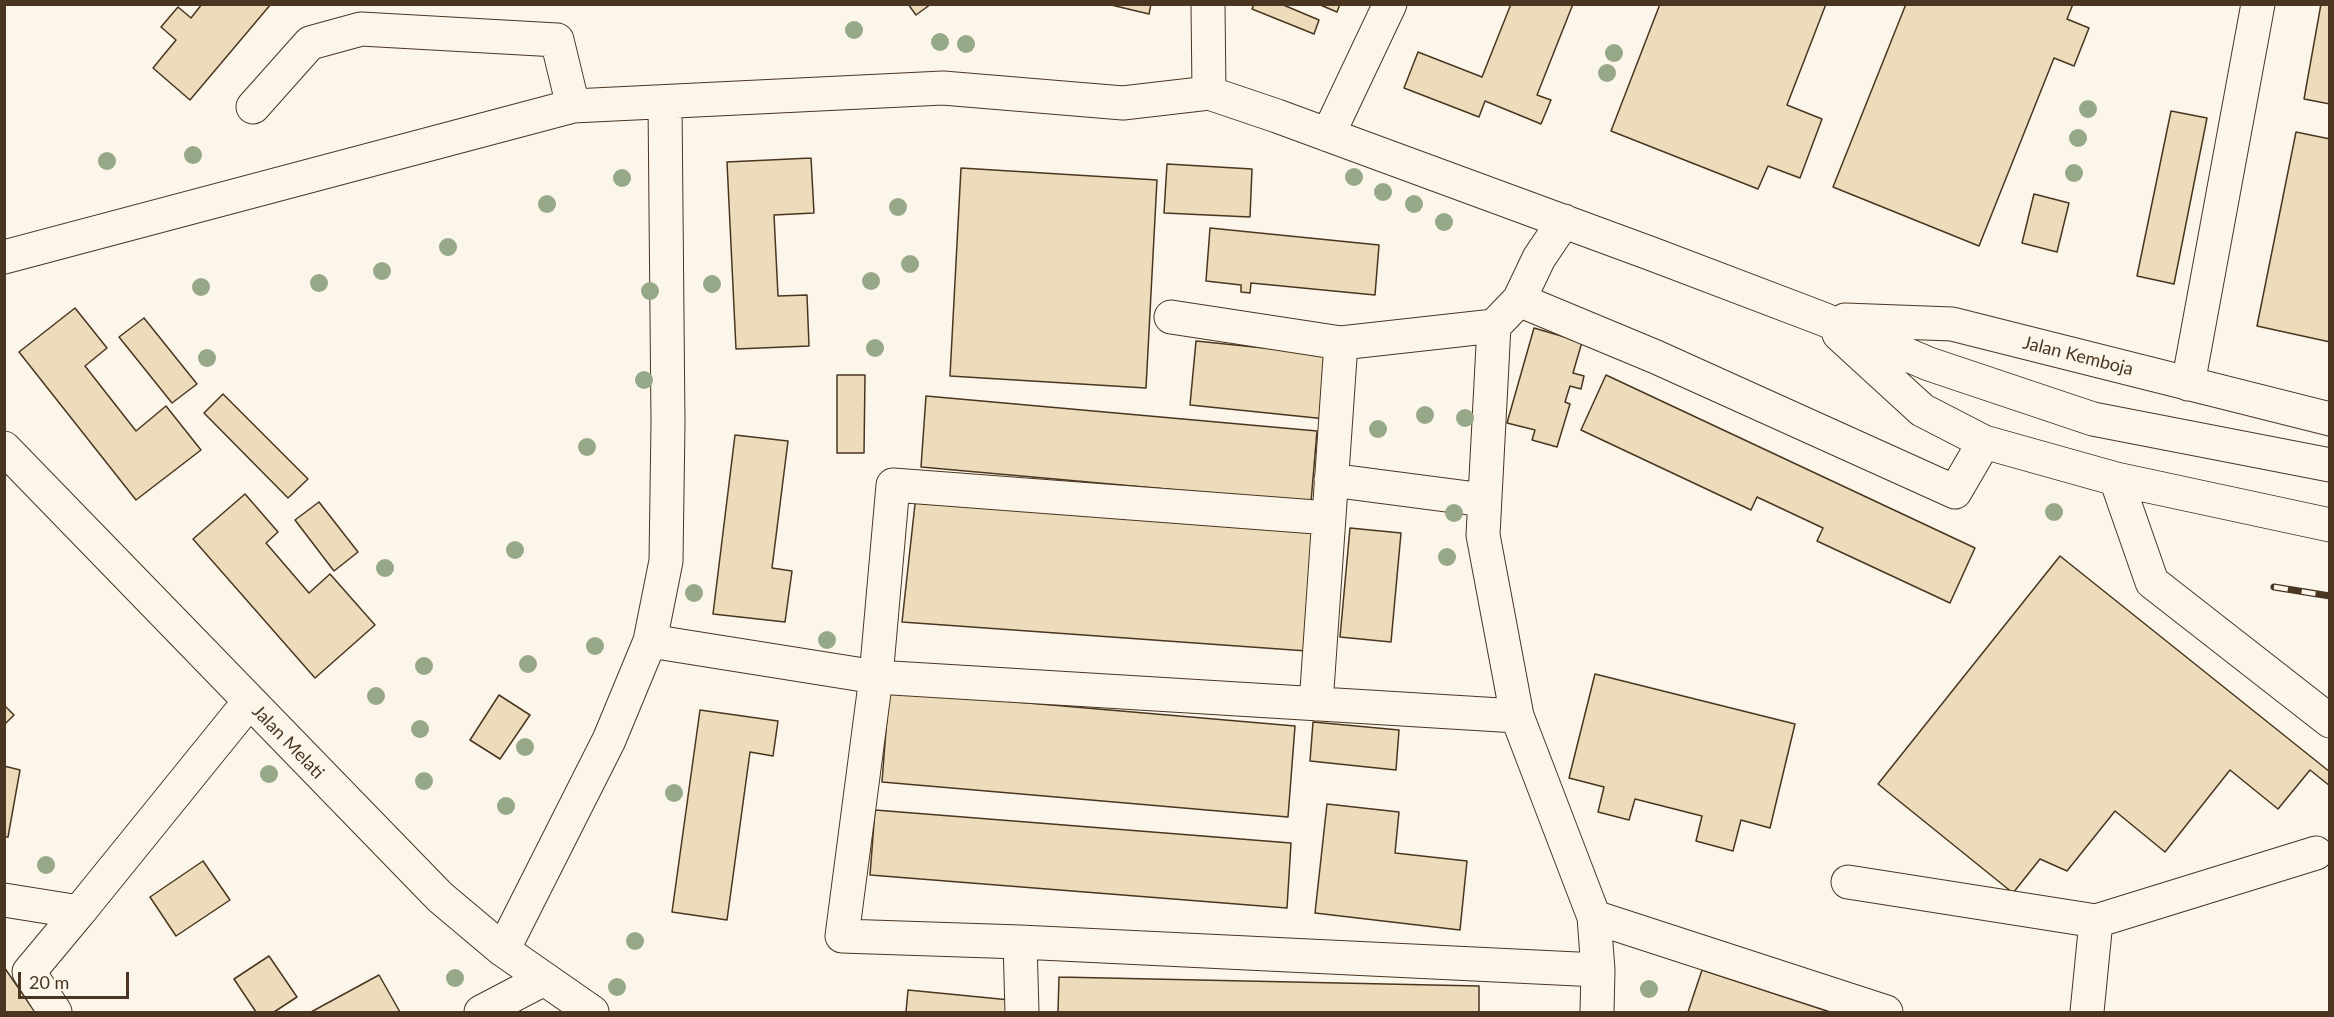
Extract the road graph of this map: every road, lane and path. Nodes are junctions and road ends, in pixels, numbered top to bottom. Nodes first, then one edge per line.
1 (1208, 4) edge
2 (1390, 4) edge
3 (2258, 4) edge
4 (1209, 93) junction
5 (665, 102) junction
6 (573, 106) junction
7 (254, 107) dead end
8 (1328, 135) junction
9 (1564, 221) junction
10 (4, 256) edge
11 (1519, 300) junction
12 (1171, 317) dead end
13 (1823, 319) junction
14 (1494, 326) junction
15 (1341, 343) junction
16 (2188, 384) junction
17 (2330, 418) edge
18 (1984, 442) junction
19 (2330, 465) edge
20 (10, 466) edge
21 (2116, 479) junction
22 (1331, 480) junction
23 (1484, 500) junction
24 (1329, 518) junction
25 (2330, 525) edge
26 (650, 641) junction
27 (876, 677) junction
28 (249, 702) junction
29 (1316, 704) junction
30 (1516, 716) junction
31 (2330, 721) edge
32 (2316, 853) dead end
33 (1848, 882) dead end
34 (4, 900) edge
35 (79, 912) junction
36 (1594, 917) junction
37 (2096, 921) junction
38 (1020, 942) junction
39 (503, 950) junction
40 (1598, 970) junction
41 (544, 979) junction
42 (55, 1012) edge
43 (481, 1012) edge
44 (592, 1012) edge
45 (1022, 1012) edge
46 (1597, 1012) edge
47 (1886, 1012) edge
48 (2086, 1012) edge

1 - 4 street
2 - 8 street
3 - 16 street
4 - 5 street
4 - 8 street
5 - 6 street
5 - 26 street
6 - 7 street
6 - 10 street
8 - 9 street
9 - 11 street
9 - 13 street
11 - 14 street
11 - 18 street
12 - 15 street
13 - 16 street, Jalan Kemboja
13 - 18 street
13 - 19 street
14 - 15 street
14 - 23 street
15 - 22 street
16 - 17 street, Jalan Kemboja
18 - 21 street
20 - 28 street, Jalan Melati
21 - 25 street
21 - 31 street
22 - 23 street
22 - 24 street
23 - 30 street
24 - 27 street
24 - 29 street
26 - 27 street
26 - 39 street
27 - 29 street
27 - 38 street
28 - 35 street
28 - 39 street, Jalan Melati
29 - 30 street
30 - 36 street
32 - 37 street
33 - 37 street
34 - 35 street
35 - 42 street
36 - 40 street
36 - 47 street
37 - 48 street
38 - 40 street
38 - 45 street
39 - 41 street, Jalan Melati
40 - 46 street
41 - 43 street
41 - 44 street, Jalan Melati

